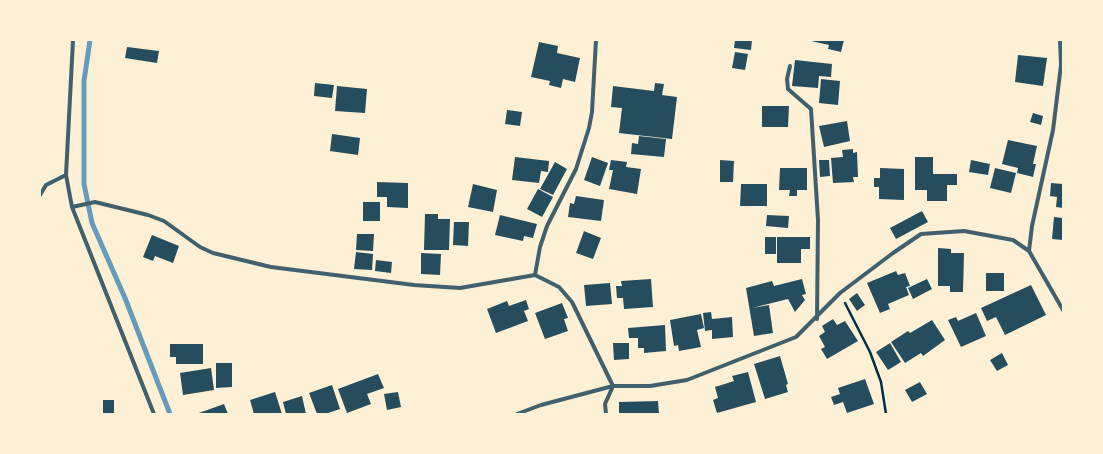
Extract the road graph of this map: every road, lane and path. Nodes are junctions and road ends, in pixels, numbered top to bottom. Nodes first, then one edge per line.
1 (73, 40) edge
2 (596, 40) edge
3 (1060, 40) edge
4 (790, 66) dead end
5 (66, 175) junction
6 (40, 195) edge
7 (72, 207) junction
8 (1029, 250) junction
9 (535, 275) junction
10 (840, 293) junction
11 (1063, 310) edge
12 (816, 319) junction
13 (613, 386) junction
14 (154, 414) edge
15 (517, 414) edge
16 (606, 414) edge
17 (886, 414) edge

1 - 5 street
2 - 9 street
3 - 8 street
4 - 12 street
5 - 6 street
5 - 7 street
7 - 9 street
7 - 14 street
8 - 10 street
8 - 11 street
9 - 13 street
10 - 12 street
10 - 17 path
12 - 13 street
13 - 15 street
13 - 16 street

